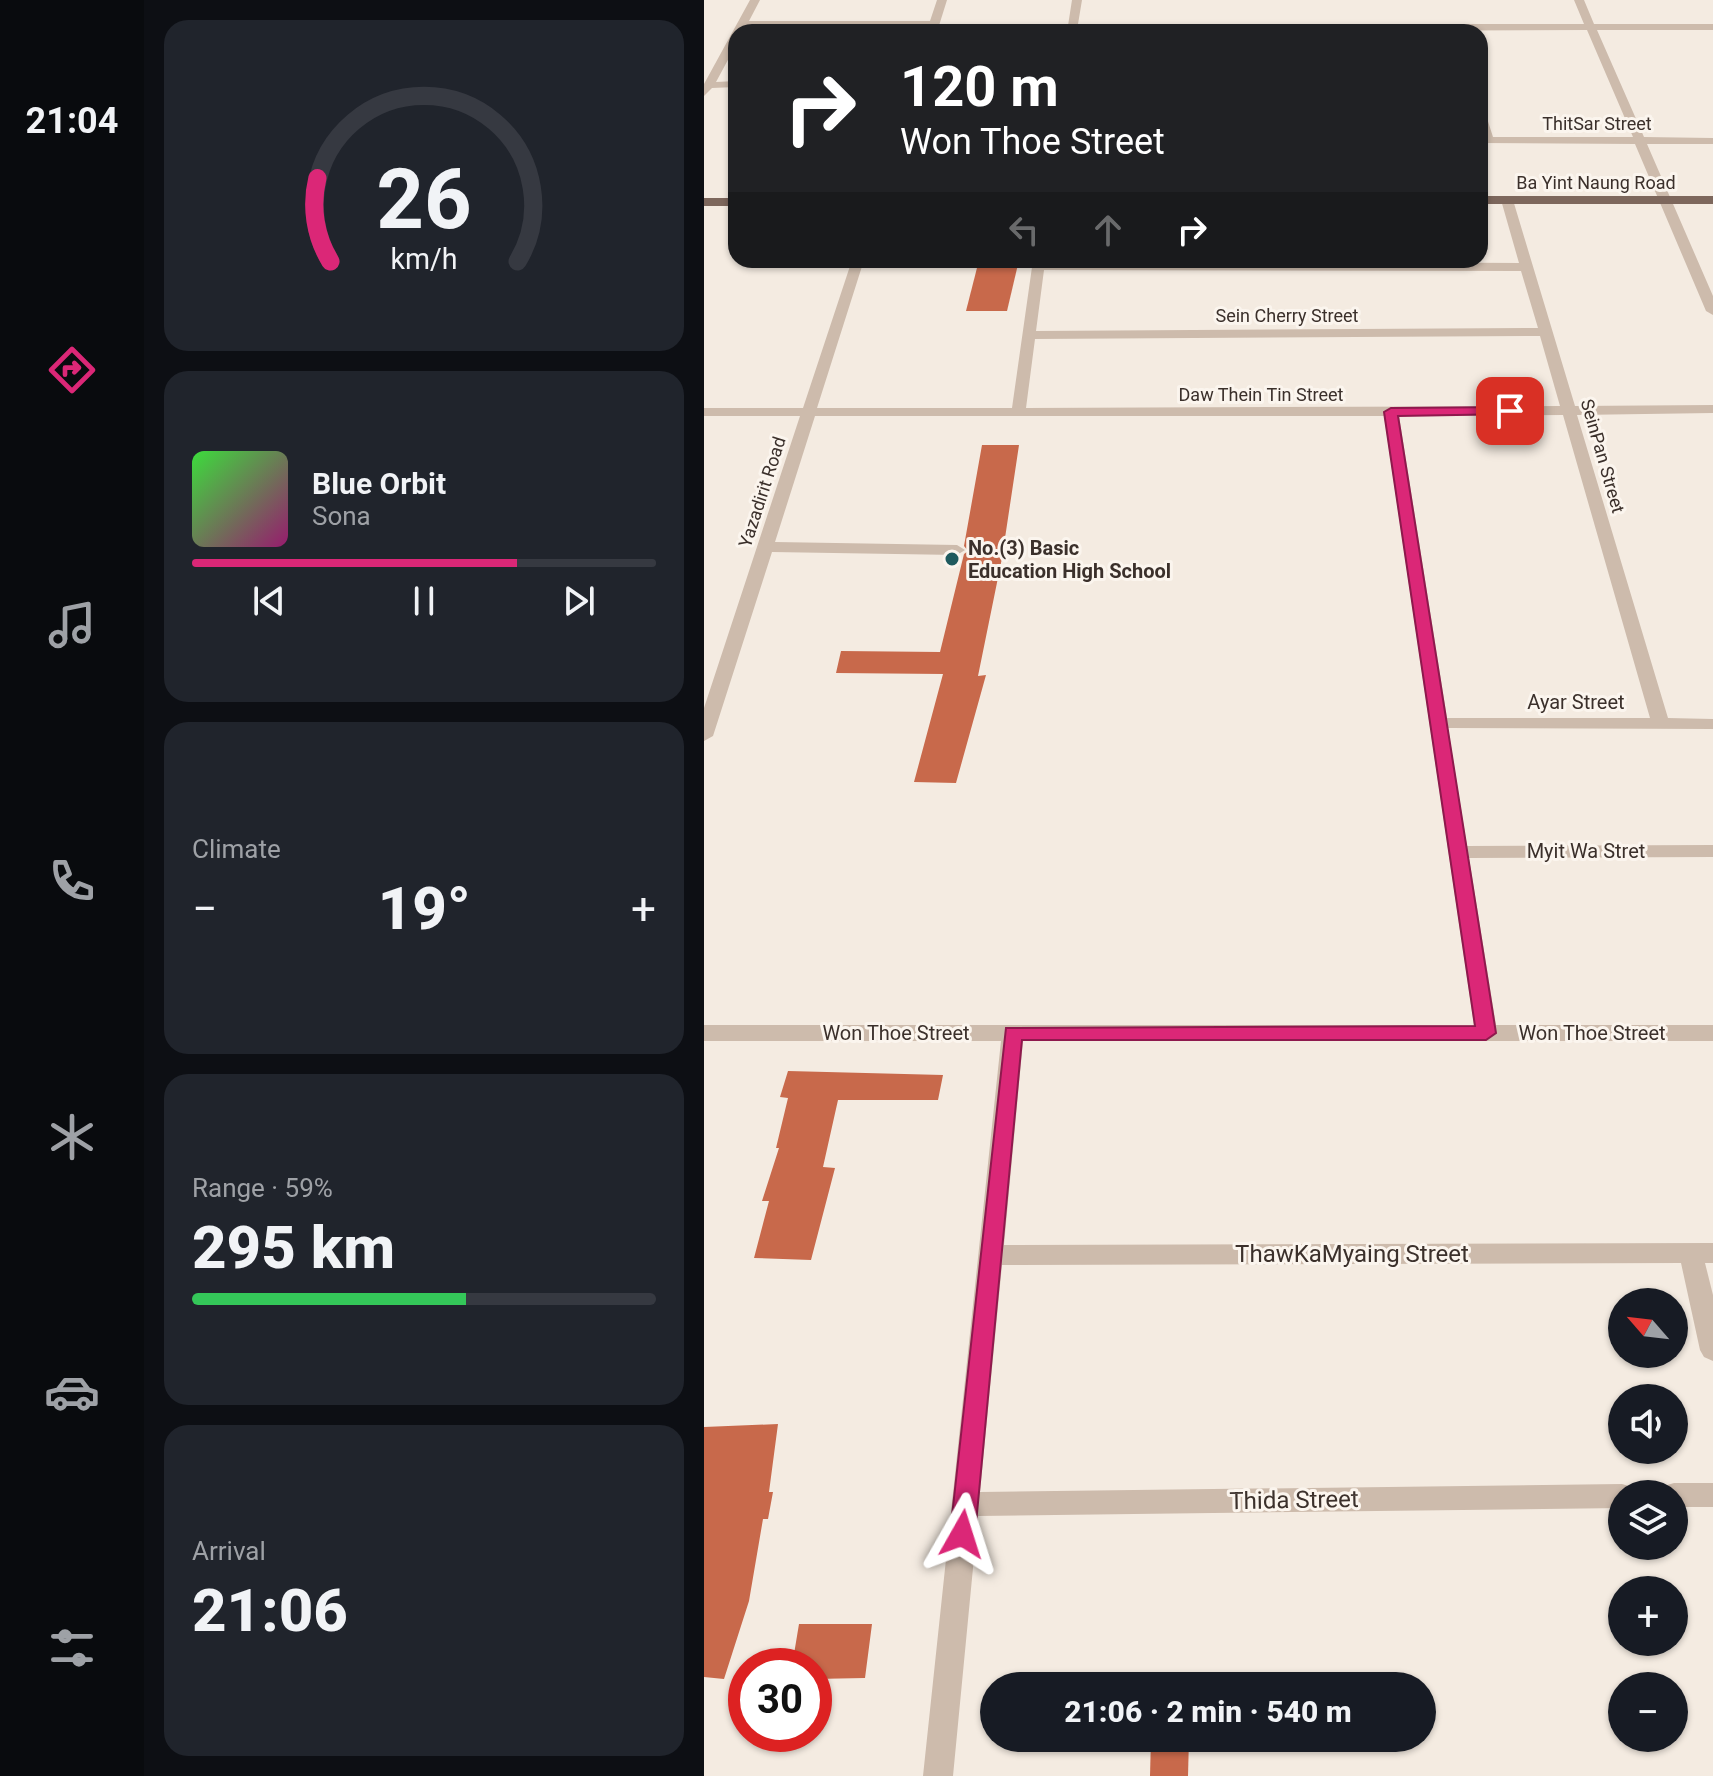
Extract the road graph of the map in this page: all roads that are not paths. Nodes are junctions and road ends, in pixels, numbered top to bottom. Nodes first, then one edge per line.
1 (755, 0) edge
2 (942, 0) edge
3 (1077, 0) edge
4 (1579, 0) edge
5 (743, 24) edge
6 (934, 24) edge
7 (1074, 24) edge
8 (1591, 27) junction
9 (1713, 27) edge
10 (1488, 29) edge
11 (728, 51) edge
12 (728, 85) edge
13 (706, 89) edge
14 (1488, 140) edge
15 (1638, 141) junction
16 (1713, 141) edge
17 (1488, 200) edge
18 (1507, 200) junction
19 (1665, 200) junction
20 (1713, 200) edge
21 (704, 202) edge
22 (728, 202) edge
23 (1488, 267) edge
24 (1527, 267) junction
25 (1695, 267) junction
26 (1713, 267) edge
27 (855, 268) edge
28 (1037, 268) edge
29 (1713, 311) edge
30 (1546, 332) junction
31 (1028, 335) junction
32 (1713, 409) edge
33 (1569, 410) junction
34 (704, 412) edge
35 (1391, 412) junction
36 (808, 413) junction
37 (1018, 413) junction
38 (765, 547) junction
39 (957, 550) dead end
40 (1439, 723) junction
41 (1661, 724) junction
42 (1713, 724) edge
43 (704, 736) edge
44 (1713, 851) edge
45 (1459, 852) junction
46 (704, 1033) edge
47 (1013, 1033) junction
48 (1486, 1033) junction
49 (1713, 1033) edge
50 (1702, 1253) edge
51 (991, 1255) junction
52 (1713, 1350) edge
53 (1688, 1495) edge
54 (1713, 1495) edge
55 (1608, 1496) edge
56 (965, 1504) junction
57 (938, 1776) edge

1 - 5 street
2 - 6 street
3 - 7 street
4 - 8 street
8 - 9 street
8 - 10 street
8 - 15 street
11 - 13 street
12 - 13 street
14 - 15 street, ThitSar Street
15 - 16 street, ThitSar Street
15 - 19 street
17 - 18 main road, Ba Yint Naung Road
18 - 19 main road, Ba Yint Naung Road
18 - 24 street, SeinPan Street
19 - 20 main road, Ba Yint Naung Road
19 - 25 street
21 - 22 main road
23 - 24 street
24 - 30 street, SeinPan Street
25 - 26 street
25 - 29 street
27 - 36 street, Yazadirit Road
28 - 31 street
30 - 31 street, Sein Cherry Street
30 - 33 street, SeinPan Street
31 - 37 street
32 - 33 street, Daw Thein Tin Street
33 - 35 street, Daw Thein Tin Street
33 - 41 street, SeinPan Street
34 - 36 street, Daw Thein Tin Street
35 - 37 street, Daw Thein Tin Street
35 - 40 street
36 - 37 street, Daw Thein Tin Street
36 - 38 street, Yazadirit Road
38 - 39 street
38 - 43 street, Yazadirit Road
40 - 41 street, Ayar Street
40 - 45 street
41 - 42 street, Ayar Street
44 - 45 street, Myit Wa Stret
45 - 48 street
46 - 47 street, Won Thoe Street
47 - 48 street, Won Thoe Street
47 - 51 street
48 - 49 street, Won Thoe Street
50 - 51 street, ThawKaMyaing Street
50 - 52 street
51 - 56 street
53 - 54 street
55 - 56 street, Thida Street
56 - 57 street

